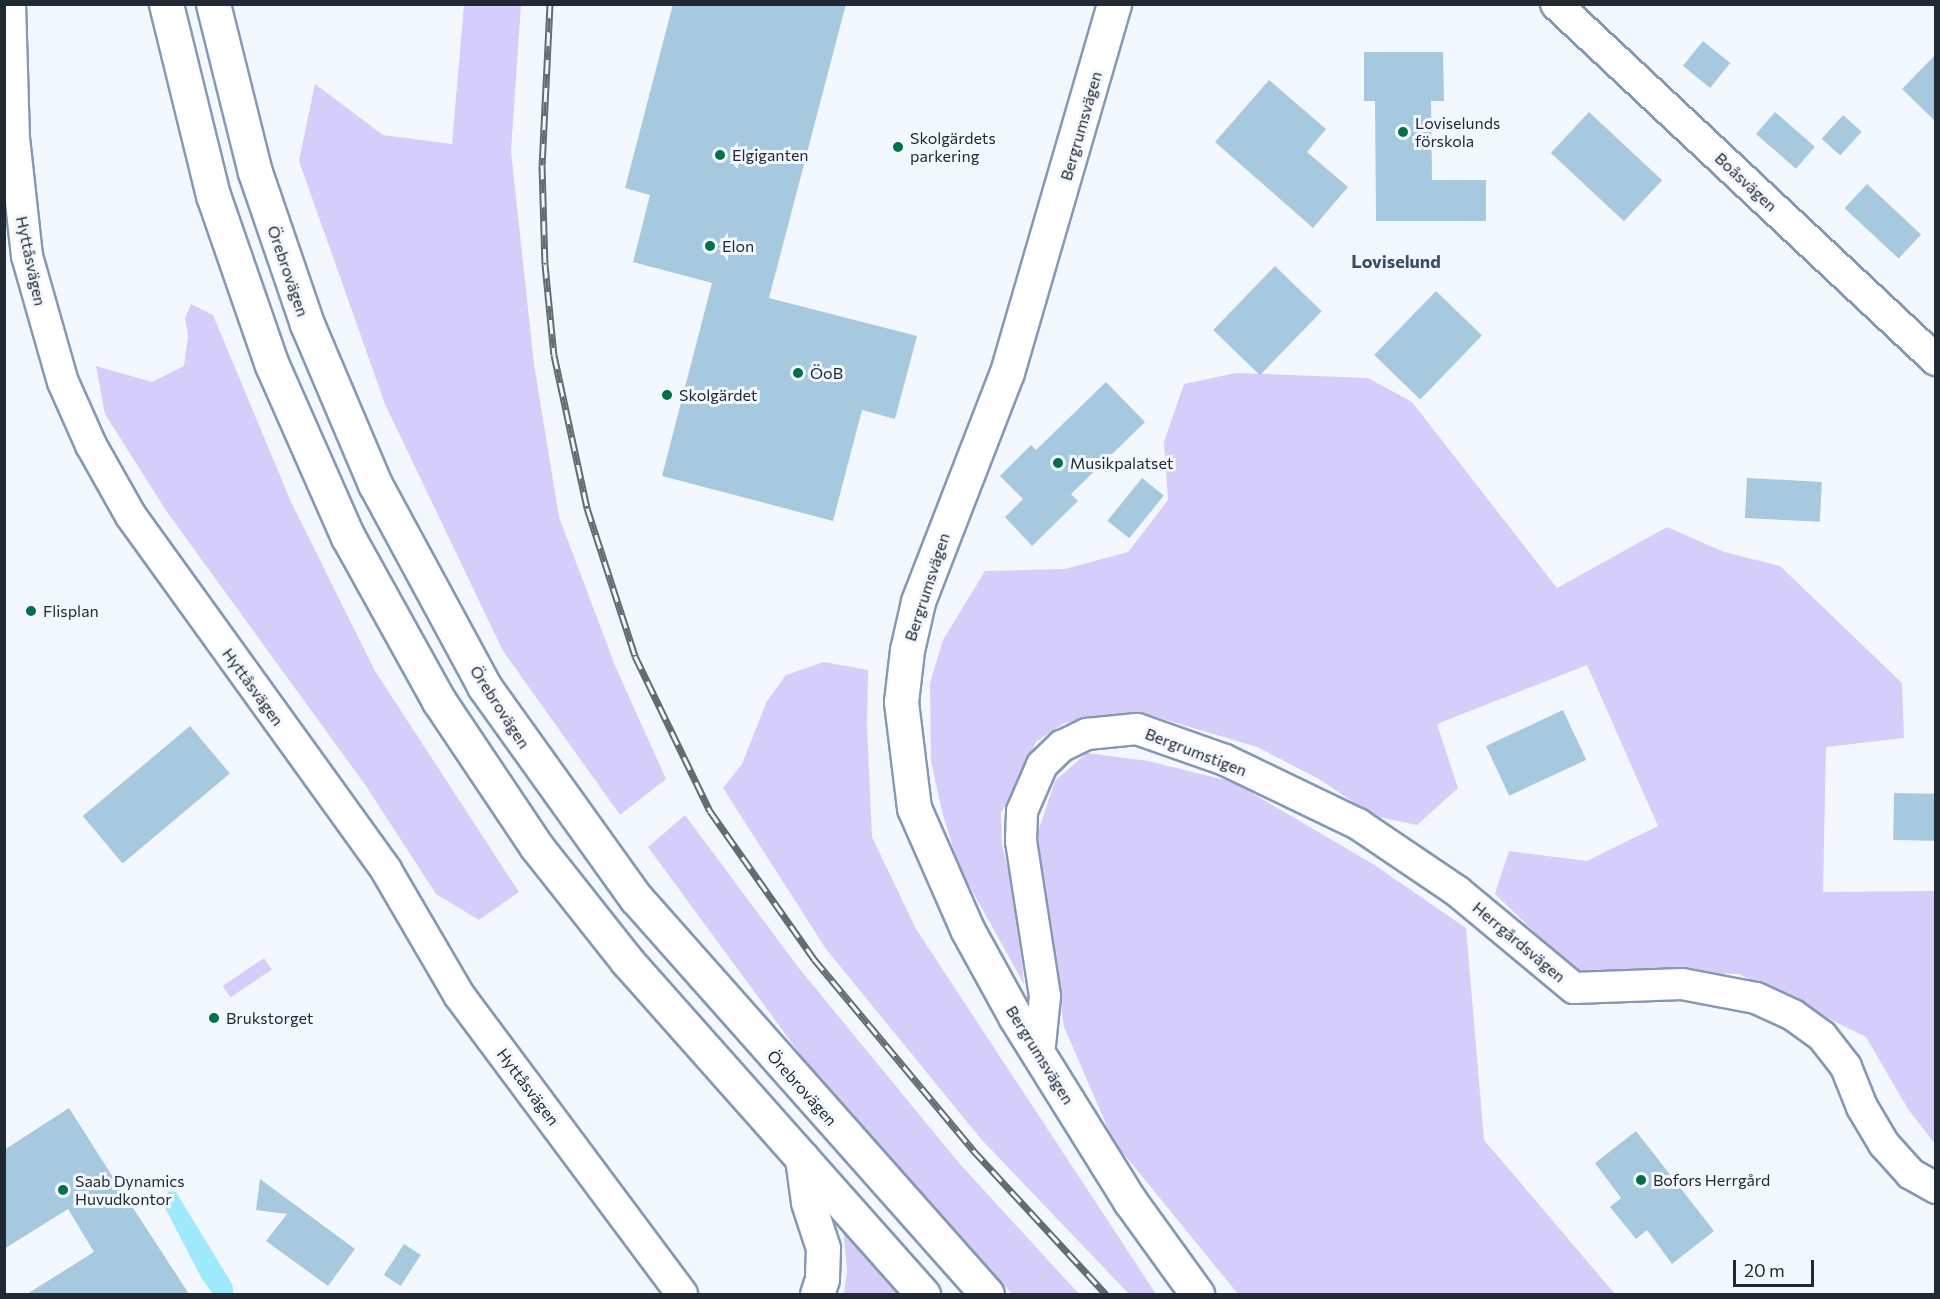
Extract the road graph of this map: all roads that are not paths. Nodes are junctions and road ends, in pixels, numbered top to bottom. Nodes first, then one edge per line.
1 (10, 4) edge
2 (166, 4) edge
3 (213, 4) edge
4 (1556, 4) edge
5 (1114, 5) edge
6 (1935, 360) edge
7 (1358, 824) joint
8 (1039, 1054) junction
9 (802, 1158) junction
10 (1935, 1188) edge
11 (682, 1294) edge
12 (817, 1294) edge
13 (923, 1294) edge
14 (987, 1294) edge
15 (1197, 1294) edge

1 - 11 street, Hyttåsvägen
2 - 9 main road
3 - 14 main road, Örebrovägen
4 - 6 street, Boåsvägen
5 - 8 main road, Bergrumsvägen
7 - 8 street, Bergrumstigen
7 - 10 street, Herrgårdsvägen
8 - 15 main road, Bergrumsvägen
9 - 12 main road
9 - 13 main road

